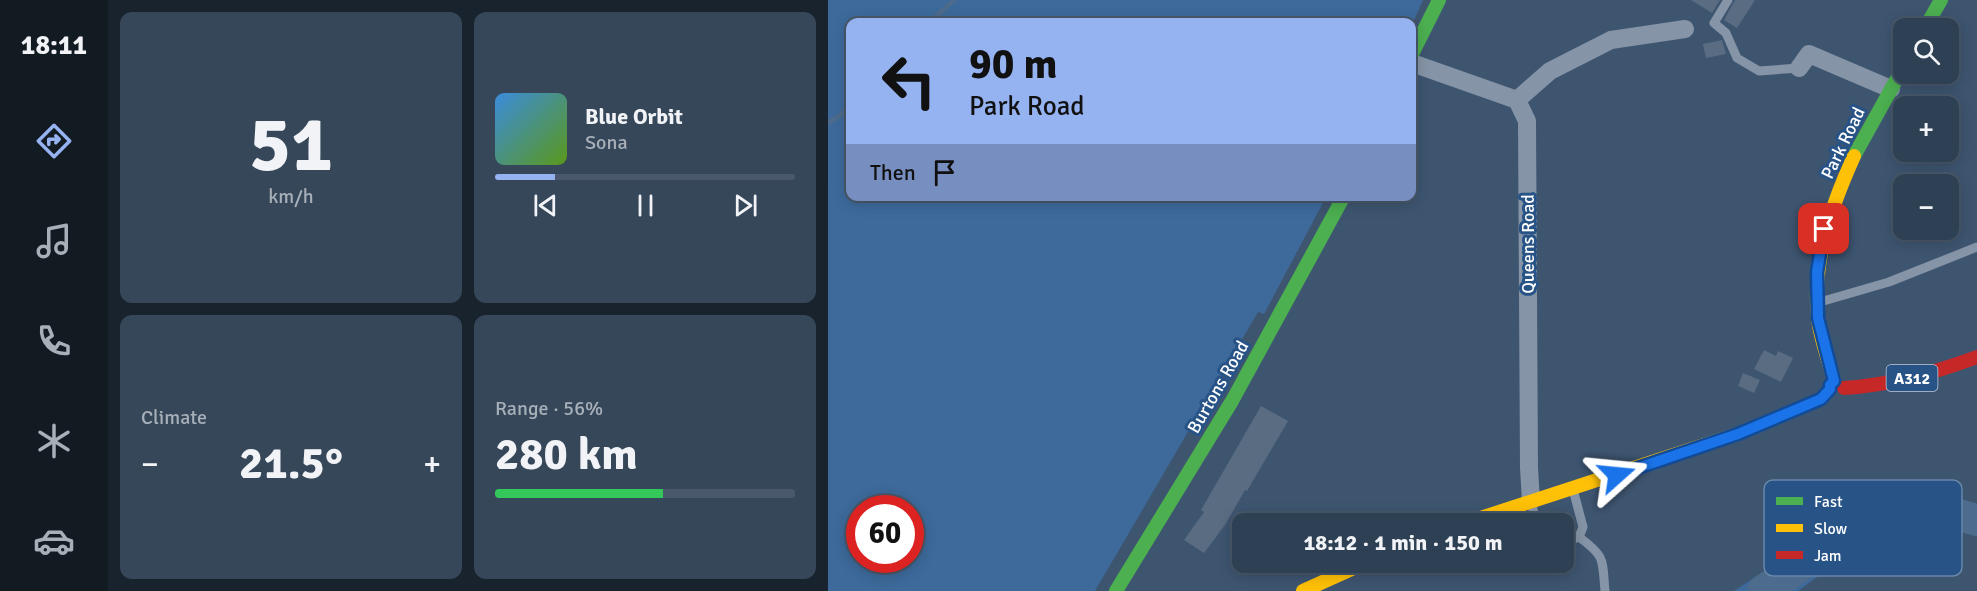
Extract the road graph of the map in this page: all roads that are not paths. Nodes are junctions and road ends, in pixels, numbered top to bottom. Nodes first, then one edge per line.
1 (1439, 0) edge
2 (1728, 0) edge
3 (1941, 0) edge
4 (1930, 18) edge
5 (1685, 29) dead end
6 (1416, 46) edge
7 (1416, 64) edge
8 (1799, 68) joint
9 (1894, 84) edge
10 (1891, 89) junction
11 (1517, 100) junction
12 (1341, 201) edge
13 (1977, 247) edge
14 (1818, 303) junction
15 (1977, 357) edge
16 (1836, 386) junction
17 (1573, 489) junction
18 (1531, 501) junction
19 (1495, 513) edge
20 (1534, 513) edge
21 (1579, 537) junction
22 (1574, 539) edge
23 (1343, 573) edge
24 (1116, 591) edge
25 (1303, 591) edge
26 (1605, 591) edge

1 - 6 main road
2 - 8 lane
3 - 4 main road
5 - 11 street
7 - 11 street
8 - 10 street
9 - 10 main road, Park Road
10 - 14 main road, Park Road
11 - 18 street, Queens Road
12 - 24 main road, Burtons Road
13 - 14 lane
14 - 16 main road, Park Road
15 - 16 main road, A312
16 - 17 main road
17 - 18 main road
17 - 21 lane
18 - 19 main road
18 - 20 lane
21 - 22 lane
21 - 26 lane
23 - 25 main road

